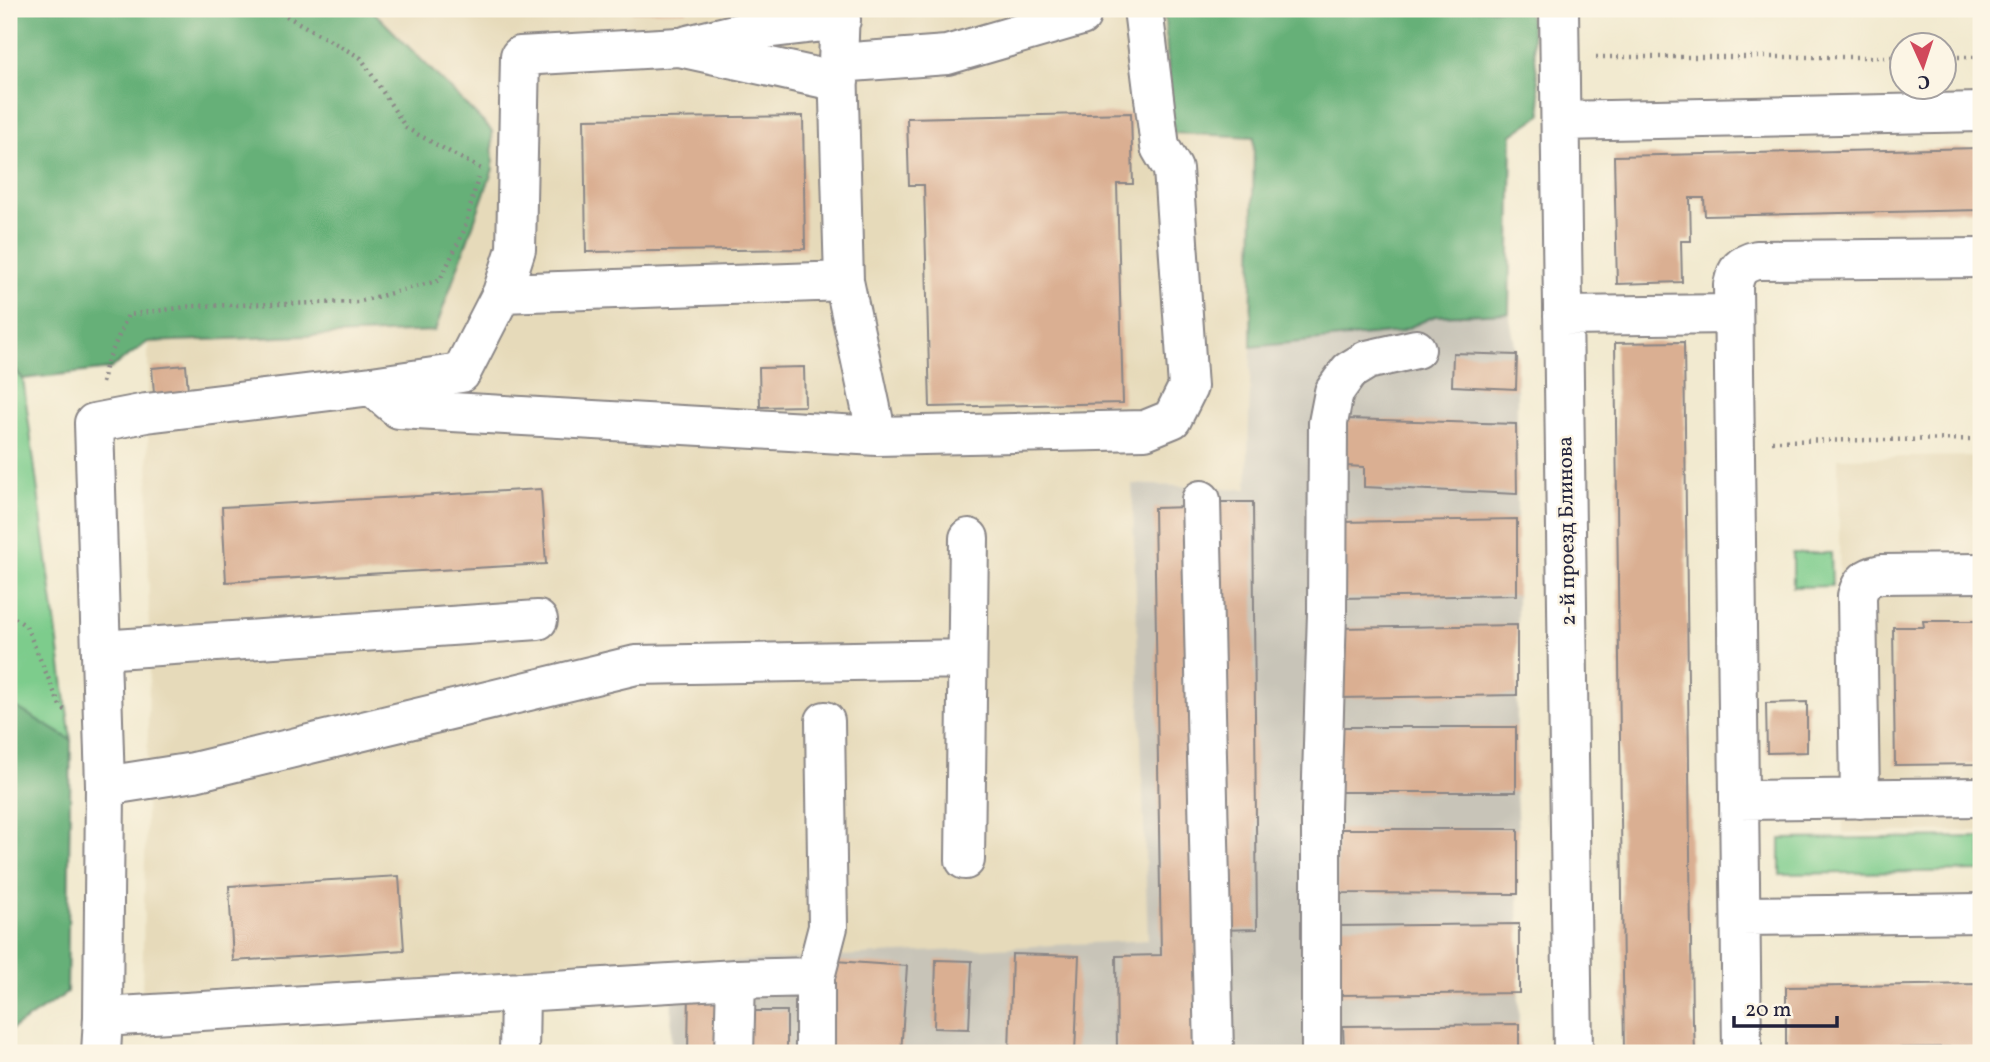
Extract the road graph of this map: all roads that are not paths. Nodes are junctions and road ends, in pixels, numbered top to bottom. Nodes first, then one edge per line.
1 (1143, 9) edge
2 (1559, 9) edge
3 (1086, 11) edge
4 (841, 15) edge
5 (679, 47) junction
6 (838, 73) junction
7 (1981, 112) edge
8 (1561, 121) junction
9 (1981, 258) edge
10 (844, 281) junction
11 (502, 293) junction
12 (1733, 314) junction
13 (1563, 316) junction
14 (1416, 349) dead end
15 (372, 386) junction
16 (877, 436) junction
17 (1201, 500) dead end
18 (969, 538) dead end
19 (1981, 573) edge
20 (538, 620) dead end
21 (101, 650) junction
22 (967, 659) junction
23 (825, 721) dead end
24 (105, 786) junction
25 (1981, 797) edge
26 (1860, 799) junction
27 (1739, 800) junction
28 (965, 860) dead end
29 (1981, 913) edge
30 (1741, 916) junction
31 (815, 977) junction
32 (736, 979) junction
33 (520, 992) junction
34 (102, 1035) edge
35 (519, 1053) edge
36 (734, 1053) edge
37 (815, 1053) edge
38 (1214, 1053) edge
39 (1321, 1053) edge
40 (1573, 1053) edge
41 (1742, 1053) edge

1 - 16 street
2 - 8 street, 2-й проезд Блинова
3 - 6 street
4 - 5 street
4 - 6 street
5 - 6 street
5 - 11 street
6 - 10 street
7 - 8 street
8 - 13 street, 2-й проезд Блинова
9 - 12 street
10 - 11 street
10 - 16 street
11 - 15 street
12 - 13 street
12 - 27 street
13 - 40 street, 2-й проезд Блинова
14 - 39 street
15 - 16 street
15 - 21 street
17 - 38 street
18 - 22 street
19 - 26 street
20 - 21 street
21 - 24 street
22 - 24 street
22 - 28 street
23 - 31 street
24 - 34 street
25 - 26 street
26 - 27 street
27 - 30 street
29 - 30 street
30 - 41 street
31 - 32 street
31 - 37 street
32 - 33 street
32 - 36 street
33 - 34 street
33 - 35 street

